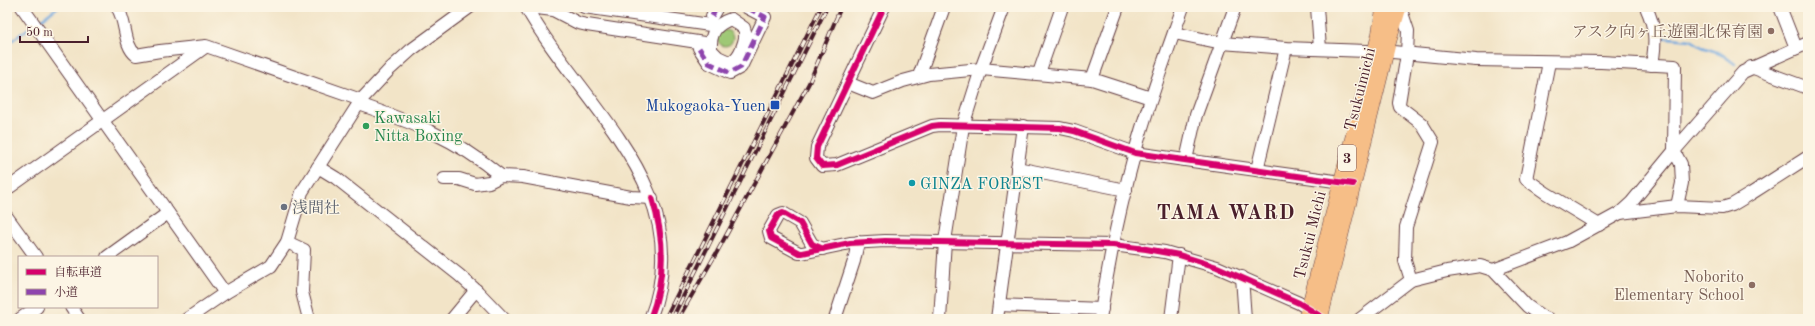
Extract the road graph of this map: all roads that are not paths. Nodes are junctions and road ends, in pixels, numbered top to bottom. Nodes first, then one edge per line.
1 (22, 7) edge
2 (117, 7) edge
3 (470, 7) edge
4 (526, 7) edge
5 (529, 7) edge
6 (584, 7) edge
7 (746, 7) edge
8 (884, 7) edge
9 (944, 7) edge
10 (1004, 7) edge
11 (1062, 7) edge
12 (1118, 7) edge
13 (1183, 7) edge
14 (1235, 7) edge
15 (1317, 7) edge
16 (1384, 7) edge
17 (1400, 7) edge
18 (1646, 7) edge
19 (1780, 7) edge
20 (715, 16) edge
21 (699, 23) junction
22 (1174, 33) junction
23 (1222, 43) junction
24 (1808, 43) edge
25 (697, 45) junction
26 (206, 46) junction
27 (1286, 48) junction
28 (1796, 48) junction
29 (711, 49) junction
30 (1320, 49) junction
31 (1381, 51) junction
32 (1407, 54) junction
33 (1549, 62) junction
34 (1652, 65) junction
35 (1751, 67) junction
36 (981, 69) junction
37 (1039, 73) junction
38 (920, 76) junction
39 (1092, 79) junction
40 (848, 83) junction
41 (1808, 88) edge
42 (1151, 98) junction
43 (360, 102) junction
44 (102, 121) junction
45 (963, 126) junction
46 (1024, 126) junction
47 (1674, 151) junction
48 (1135, 152) junction
49 (1808, 157) edge
50 (1186, 160) junction
51 (318, 167) junction
52 (1017, 168) junction
53 (1257, 170) junction
54 (501, 176) junction
55 (444, 179) dead end
56 (1347, 183) junction
57 (7, 189) edge
58 (1126, 190) junction
59 (652, 198) junction
60 (1677, 206) junction
61 (1620, 213) junction
62 (168, 214) junction
63 (7, 217) edge
64 (1599, 225) junction
65 (945, 241) junction
66 (287, 242) junction
67 (858, 242) junction
68 (1007, 243) junction
69 (1113, 245) junction
70 (823, 249) dead end
71 (1179, 255) junction
72 (35, 256) edge
73 (108, 256) edge
74 (1493, 270) junction
75 (1242, 277) junction
76 (1411, 280) junction
77 (476, 290) junction
78 (225, 293) junction
79 (999, 305) junction
80 (35, 308) edge
81 (72, 308) edge
82 (1043, 313) edge
83 (1101, 314) edge
84 (1316, 316) edge
85 (839, 317) edge
86 (20, 319) edge
87 (79, 319) edge
88 (188, 319) edge
89 (309, 319) edge
90 (452, 319) edge
91 (504, 319) edge
92 (650, 319) edge
93 (940, 319) edge
94 (997, 319) edge
95 (1171, 319) edge
96 (1245, 319) edge
97 (1360, 319) edge
98 (1548, 319) edge

1 - 44 street
2 - 26 street
3 - 43 street
4 - 59 street
5 - 25 street
6 - 21 street
7 - 25 street
8 - 40 street
9 - 38 street
10 - 36 street
11 - 37 street
12 - 39 street
13 - 22 street
14 - 23 street
15 - 30 street
16 - 31 main road, Tsukui Michi / 3
17 - 31 main road, Tsukuimichi / 3
17 - 32 street
18 - 34 street
19 - 28 street
20 - 21 street
20 - 29 street
20 - 29 street
21 - 25 street
22 - 23 street
22 - 42 street
23 - 27 street
23 - 50 street
24 - 28 street
25 - 29 street
26 - 43 street
26 - 44 street
27 - 30 street
27 - 53 street
28 - 35 street
30 - 31 street
31 - 32 street
31 - 56 main road, Tsukui Michi / 3
32 - 33 street
32 - 76 street
33 - 34 street
33 - 64 street
34 - 47 street
35 - 41 street
35 - 47 street
36 - 37 street
36 - 38 street
36 - 45 street
37 - 39 street
38 - 40 street
39 - 42 street
40 - 45 street
42 - 48 street
43 - 51 street
43 - 54 street
44 - 57 street
44 - 62 street
45 - 46 street
45 - 65 street
46 - 48 street
46 - 52 street
47 - 60 street
47 - 61 street
48 - 50 street
48 - 58 street
49 - 60 street
50 - 53 street
51 - 66 street
51 - 77 street
52 - 58 street
52 - 68 street
53 - 56 street
54 - 55 street
54 - 59 street
56 - 84 main road, Tsukui Michi / 3
58 - 69 street
59 - 92 street
60 - 61 street
61 - 64 street
62 - 73 street
62 - 78 street
63 - 72 street
64 - 74 street
65 - 67 street
65 - 68 street
65 - 93 street
66 - 78 street
66 - 89 street
67 - 70 street
67 - 85 street
68 - 69 street
68 - 79 street
69 - 71 street
69 - 83 street
71 - 75 street
71 - 95 street
74 - 76 street
74 - 98 street
75 - 84 street
75 - 96 street
76 - 97 street
77 - 90 street
77 - 91 street
78 - 88 street
79 - 82 street
79 - 94 street
80 - 86 street
81 - 87 street
82 - 83 street

